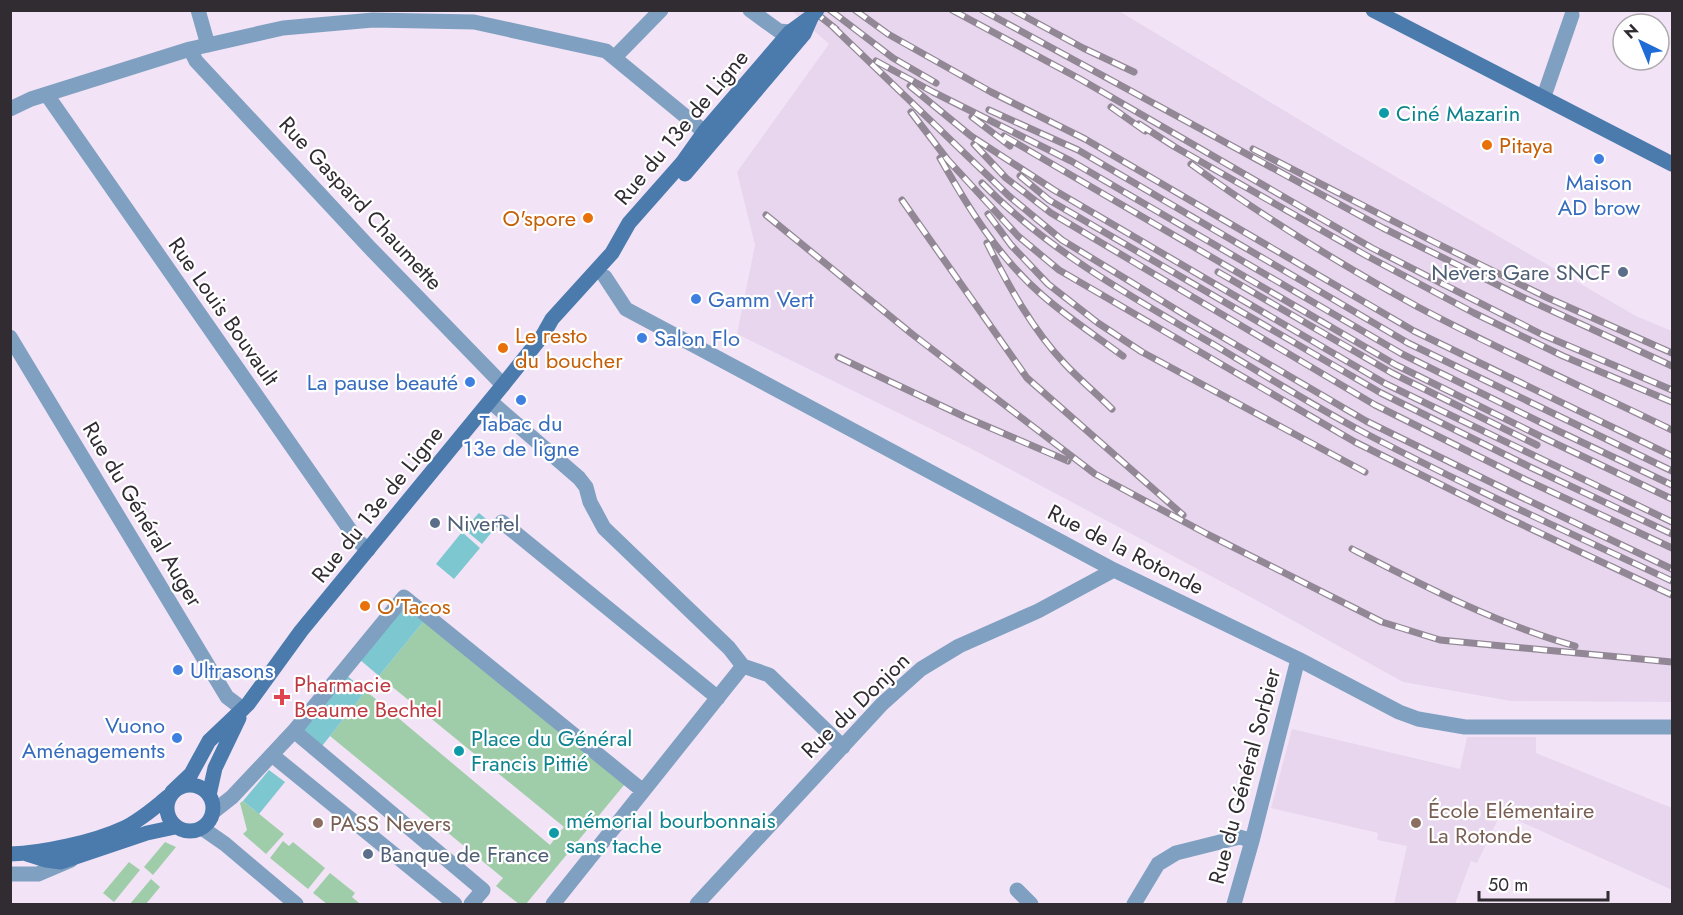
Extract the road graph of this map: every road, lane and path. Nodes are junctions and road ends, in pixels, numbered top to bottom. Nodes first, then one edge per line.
1 (198, 10) edge
2 (661, 10) edge
3 (750, 10) edge
4 (1373, 10) edge
5 (814, 13) edge
6 (1572, 15) dead end
7 (790, 32) junction
8 (208, 45) junction
9 (190, 49) junction
10 (615, 57) junction
11 (47, 94) junction
12 (1544, 96) junction
13 (10, 109) edge
14 (709, 136) junction
15 (1672, 164) edge
16 (685, 167) junction
17 (605, 277) junction
18 (543, 335) junction
19 (10, 337) edge
20 (503, 385) junction
21 (490, 401) junction
22 (502, 522) dead end
23 (368, 550) junction
24 (1114, 570) junction
25 (1298, 659) junction
26 (743, 666) junction
27 (717, 698) junction
28 (245, 707) junction
29 (1672, 727) edge
30 (294, 731) junction
31 (843, 747) junction
32 (272, 755) junction
33 (643, 791) junction
34 (171, 794) junction
35 (209, 795) junction
36 (209, 819) junction
37 (175, 827) junction
38 (1252, 841) junction
39 (17, 854) edge
40 (76, 858) junction
41 (10, 874) edge
42 (1017, 890) dead end
43 (297, 904) edge
44 (455, 904) edge
45 (471, 904) edge
46 (553, 904) edge
47 (697, 904) edge
48 (1031, 904) edge
49 (1134, 904) edge
50 (1238, 904) edge

1 - 8 street
2 - 10 street
3 - 7 street
4 - 12 main road
5 - 7 main road, Rue du 13e de Ligne
5 - 14 main road
6 - 12 street
7 - 14 main road, Rue du 13e de Ligne
8 - 9 street
8 - 10 street
9 - 11 street
9 - 20 street, Rue Gaspard Chaumette
10 - 14 street
11 - 13 street
11 - 23 street, Rue Louis Bouvault
12 - 15 main road
14 - 16 main road, Rue du 13e de Ligne
16 - 17 main road, Rue du 13e de Ligne
16 - 18 main road, Rue du 13e de Ligne
17 - 18 main road, Rue du 13e de Ligne
17 - 24 street, Rue de la Rotonde
18 - 20 main road, Rue du 13e de Ligne
19 - 28 street, Rue du Général Auger
20 - 21 main road, Rue du 13e de Ligne
21 - 23 main road, Rue du 13e de Ligne
21 - 26 street
22 - 27 street
23 - 28 main road, Rue du 13e de Ligne
24 - 25 street, Rue de la Rotonde
24 - 31 street, Rue du Donjon
25 - 29 street, Rue de la Rotonde
25 - 38 street, Rue du Général Sorbier
26 - 27 street
26 - 31 street
27 - 33 street
28 - 34 main road, Rue du 13e de Ligne
28 - 35 main road, Rue du 13e de Ligne
30 - 32 street
30 - 33 street
30 - 45 street
31 - 47 street, Rue du Donjon
32 - 36 street
32 - 44 street
33 - 46 street
34 - 35 main road
34 - 37 main road
34 - 39 main road, Rue du 13e de Ligne
35 - 36 main road
36 - 37 main road
36 - 43 street
37 - 40 main road, Rue du 13e de Ligne
38 - 49 street
38 - 50 street, Rue du Général Sorbier
39 - 40 main road, Rue du 13e de Ligne
40 - 41 street
42 - 48 street

